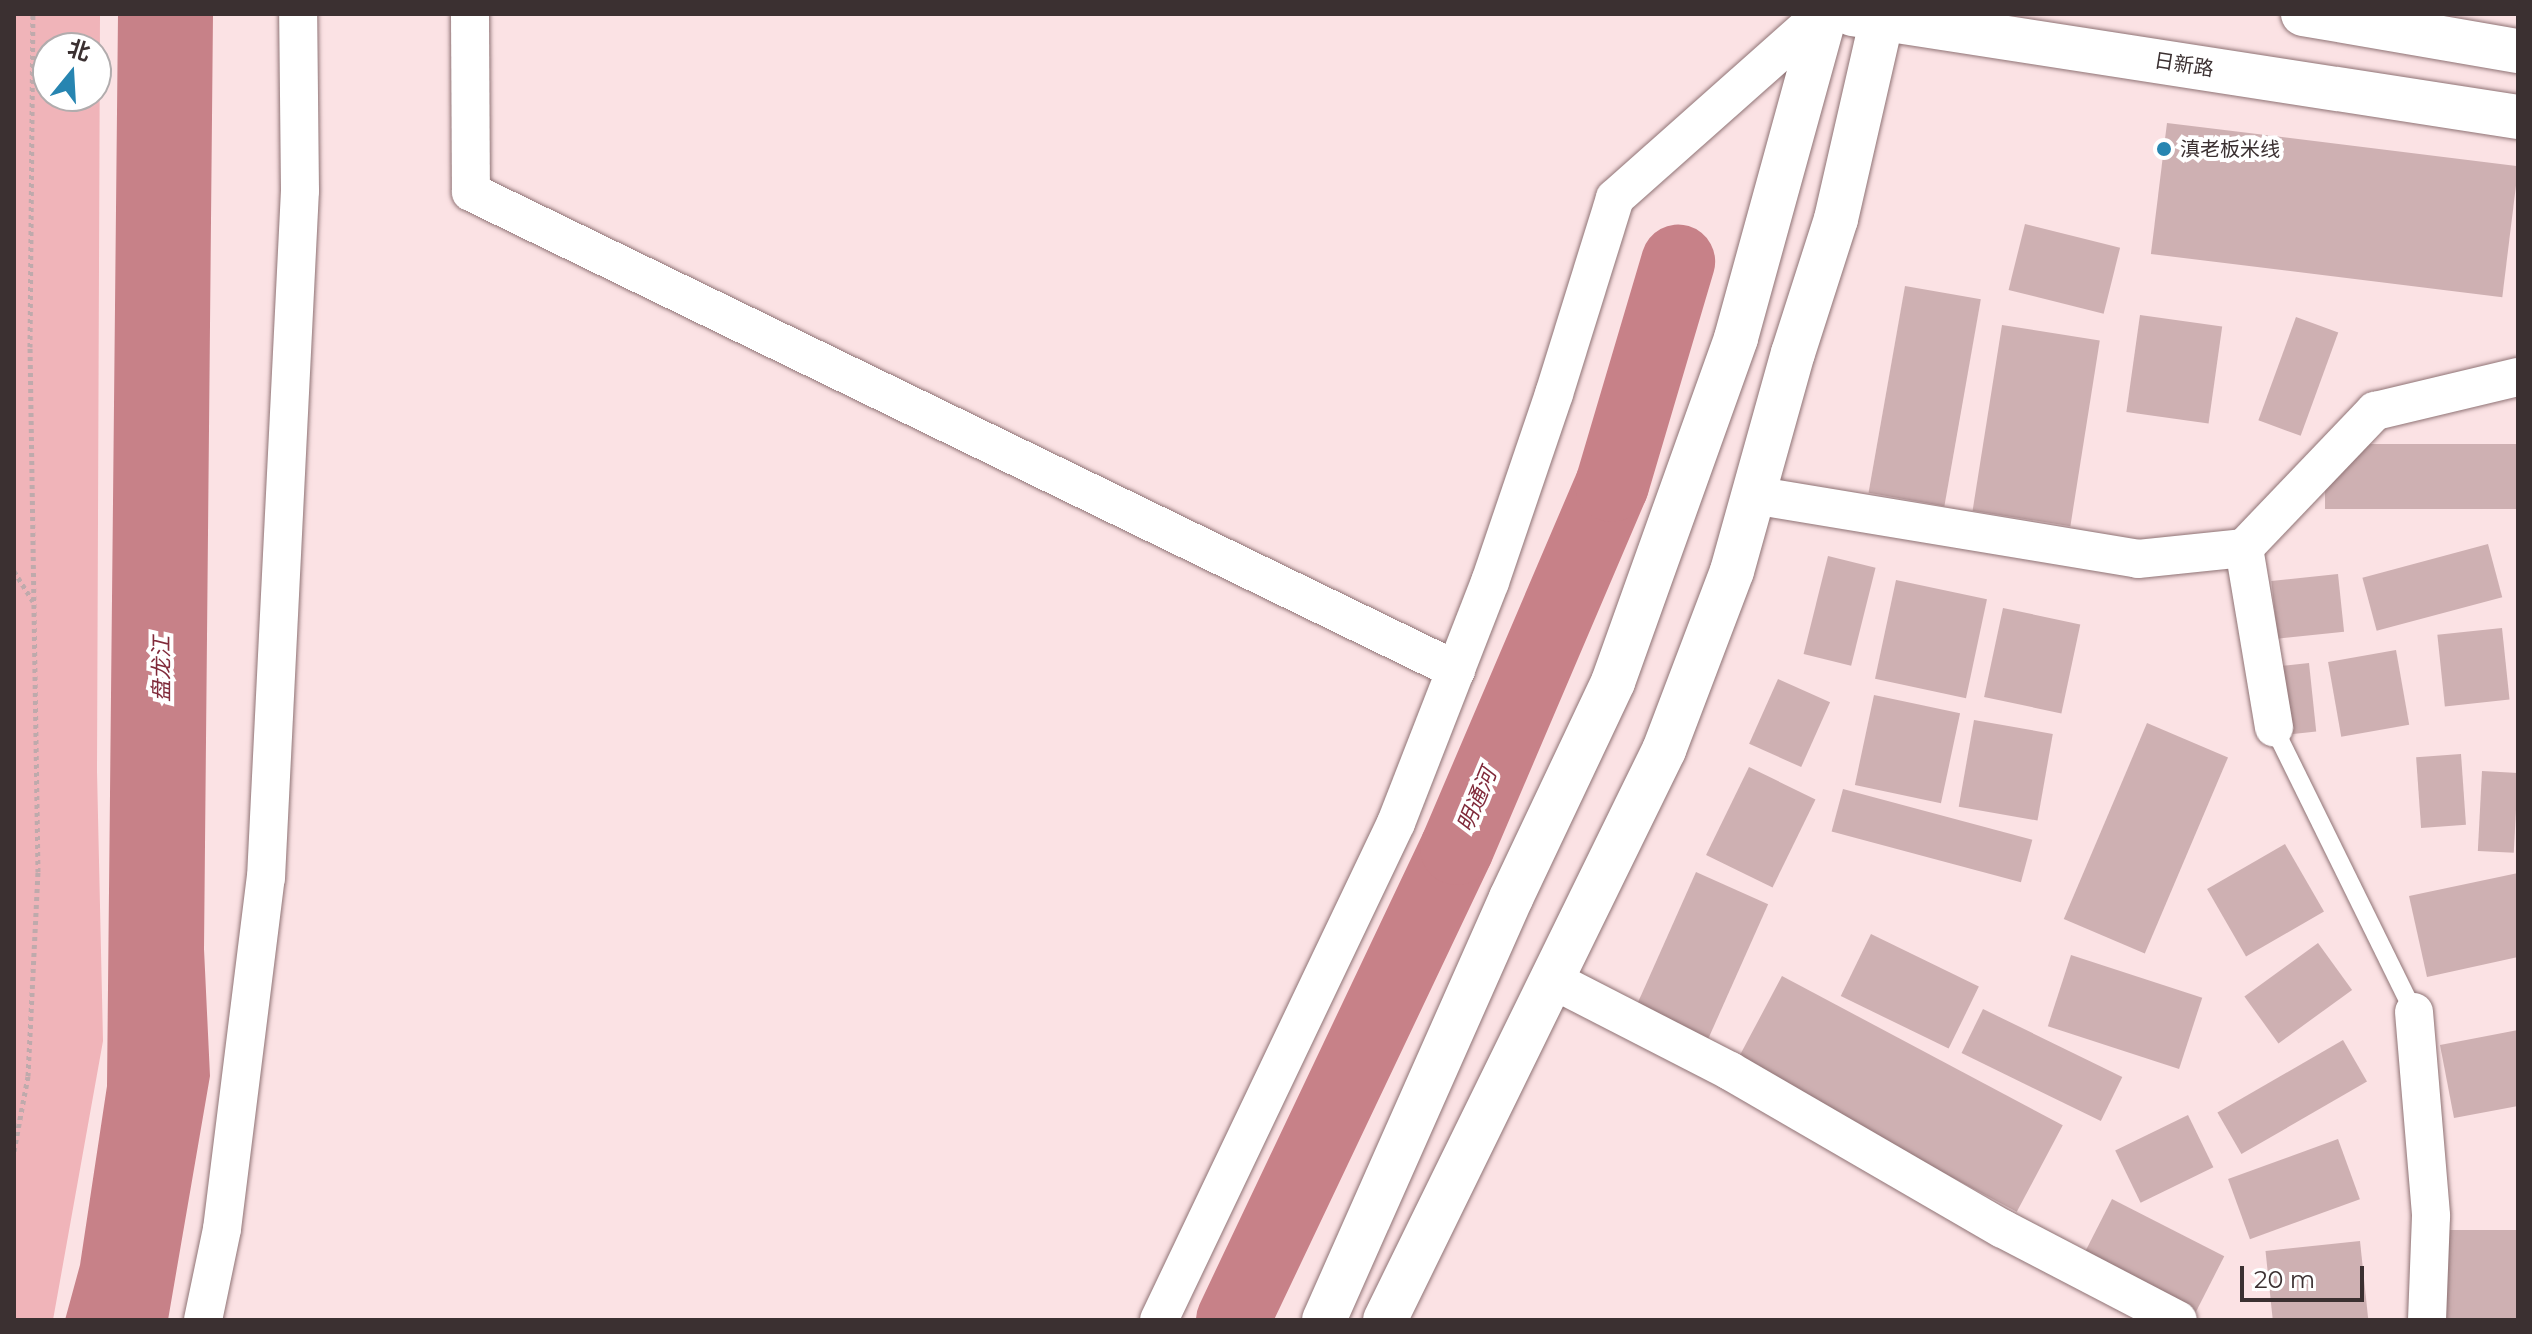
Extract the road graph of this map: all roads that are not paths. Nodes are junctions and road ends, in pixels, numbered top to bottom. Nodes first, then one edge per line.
1 (298, 14) edge
2 (470, 14) edge
3 (1824, 14) edge
4 (2303, 14) edge
5 (1872, 16) edge
6 (2518, 51) edge
7 (2518, 117) edge
8 (2518, 377) edge
9 (1753, 495) junction
10 (2244, 548) junction
11 (1456, 670) junction
12 (2274, 728) joint
13 (1553, 980) junction
14 (2414, 1012) joint
15 (203, 1320) edge
16 (1159, 1320) edge
17 (1324, 1320) edge
18 (1385, 1320) edge
19 (2178, 1320) edge
20 (2427, 1320) edge

1 - 15 street
2 - 11 street
3 - 11 street
3 - 17 main road
4 - 6 main road
5 - 7 main road, 日新路
5 - 9 main road
8 - 10 street
9 - 10 street
9 - 13 main road
10 - 12 street
11 - 16 street
12 - 14 lane
13 - 18 main road
13 - 19 street
14 - 20 street

